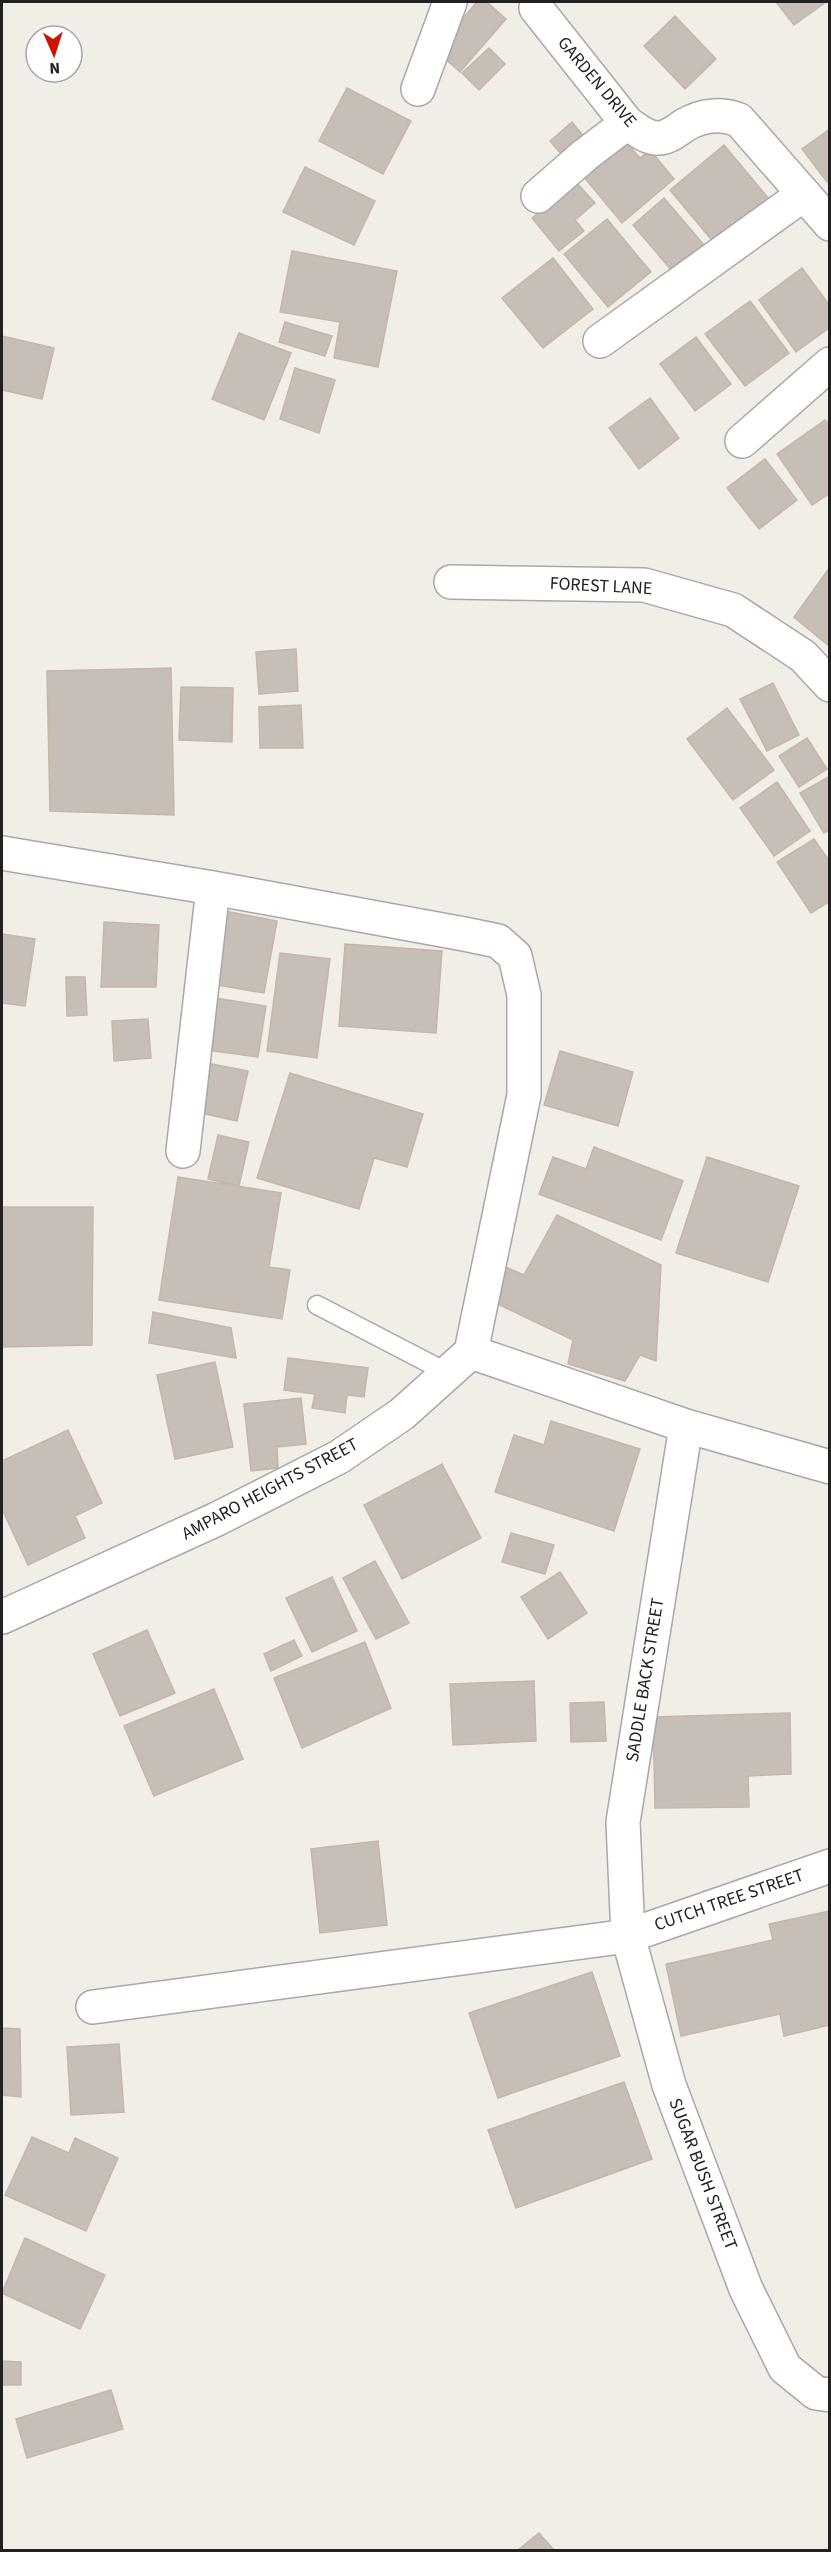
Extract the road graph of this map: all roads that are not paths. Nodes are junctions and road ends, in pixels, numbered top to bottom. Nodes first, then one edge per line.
1 (450, 2) edge
2 (536, 8) dead end
3 (418, 90) dead end
4 (627, 123) junction
5 (804, 195) junction
6 (538, 196) dead end
7 (830, 224) edge
8 (600, 341) dead end
9 (830, 364) edge
10 (742, 441) dead end
11 (451, 582) dead end
12 (830, 685) edge
13 (2, 853) edge
14 (213, 888) junction
15 (183, 1151) dead end
16 (317, 1305) dead end
17 (459, 1362) junction
18 (686, 1426) junction
19 (830, 1467) edge
20 (2, 1617) edge
21 (830, 1866) edge
22 (628, 1936) junction
23 (93, 2007) dead end
24 (823, 2394) edge

1 - 3 street
2 - 4 street, GARDEN DRIVE
4 - 5 street, GARDEN DRIVE
4 - 6 street
5 - 7 street, GARDEN DRIVE
5 - 8 street
9 - 10 street
11 - 12 street, FOREST LANE
13 - 14 street
14 - 15 street
14 - 17 street
16 - 17 lane
17 - 18 street
17 - 20 street, AMPARO HEIGHTS STREET
18 - 19 street
18 - 22 street, SADDLE BACK STREET
21 - 22 street, CUTCH TREE STREET
22 - 23 street, CUTCH TREE STREET
22 - 24 street, SUGAR BUSH STREET

